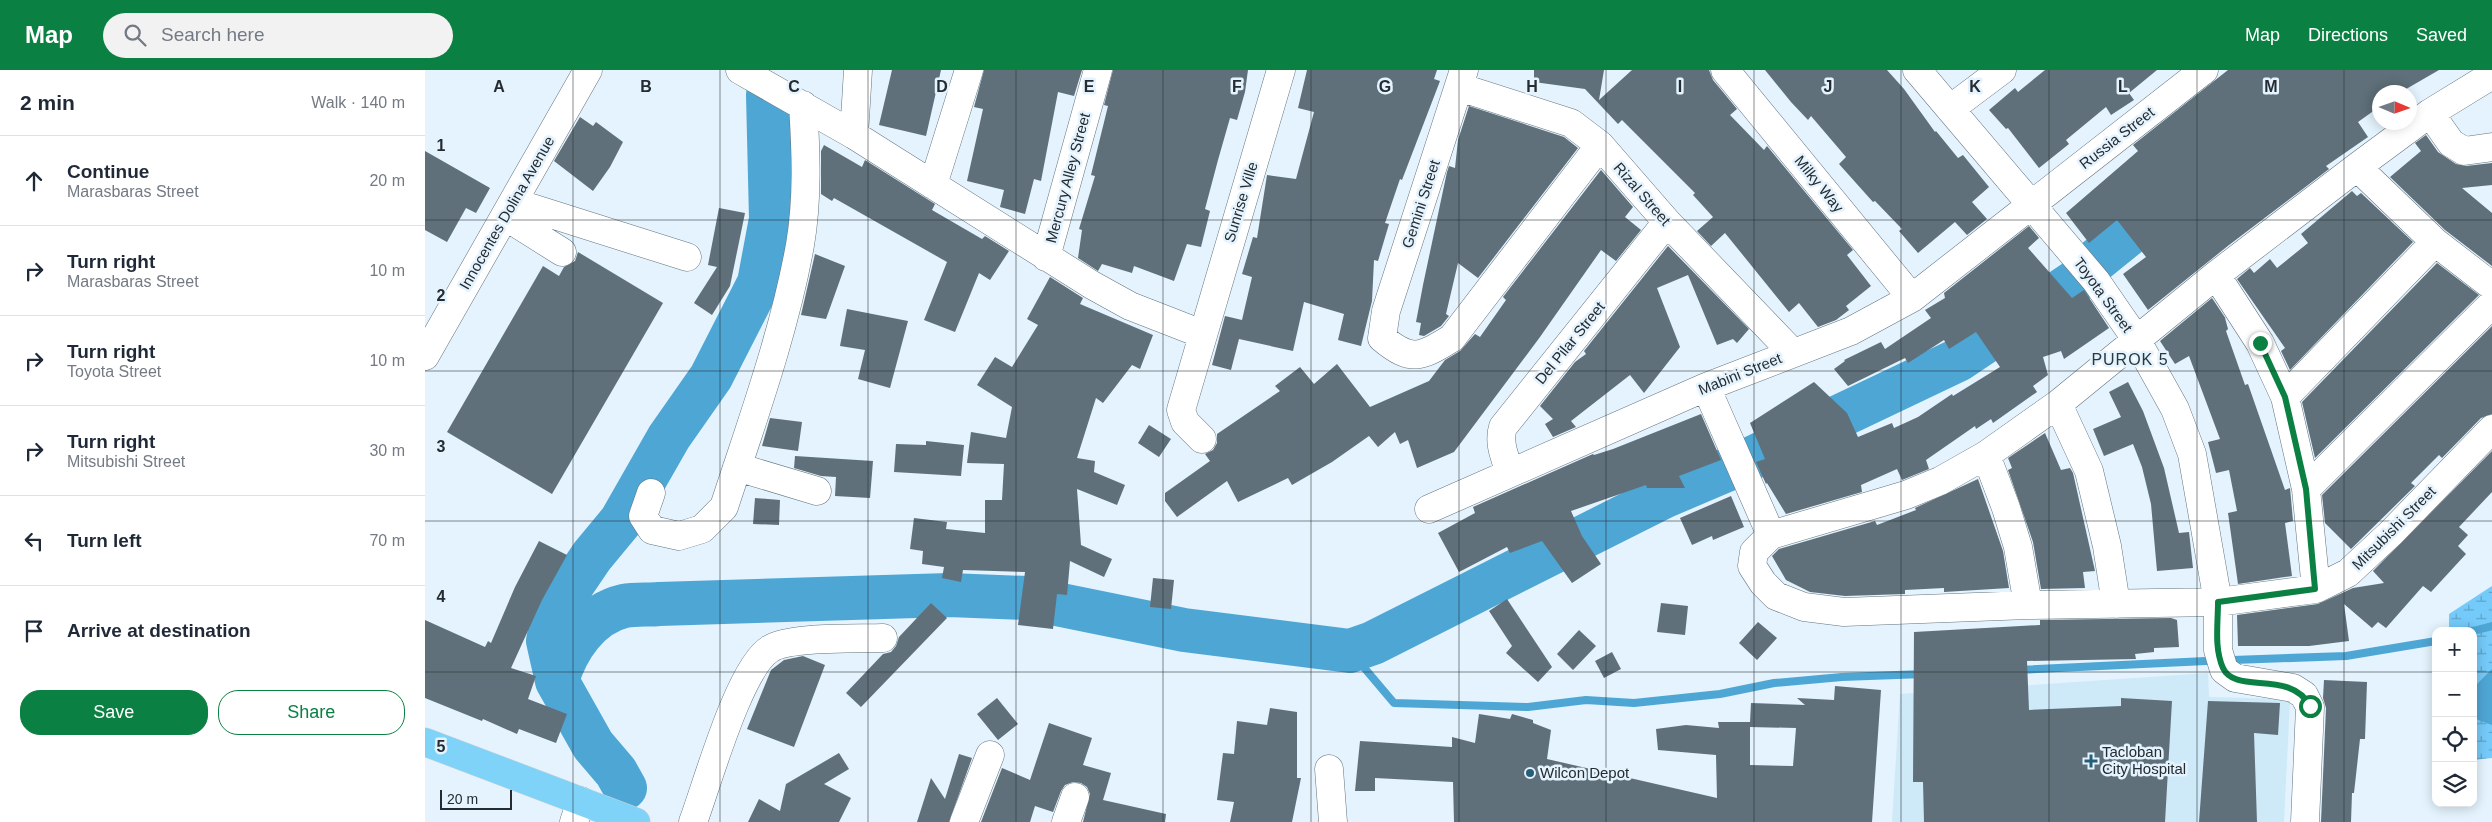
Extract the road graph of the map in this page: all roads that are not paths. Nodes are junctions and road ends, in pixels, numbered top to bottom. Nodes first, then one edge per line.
1 (588, 70) edge
2 (740, 70) edge
3 (857, 70) edge
4 (969, 70) edge
5 (1098, 70) edge
6 (1281, 70) edge
7 (1725, 70) edge
8 (1917, 70) edge
9 (2002, 70) edge
10 (2204, 70) edge
11 (2492, 75) edge
12 (1461, 78) edge
13 (803, 104) junction
14 (1950, 109) junction
15 (2430, 114) junction
16 (854, 135) junction
17 (1600, 145) junction
18 (2492, 147) edge
19 (2357, 168) junction
20 (933, 185) junction
21 (2031, 206) junction
22 (509, 209) junction
23 (1667, 222) junction
24 (2435, 242) junction
25 (562, 252) dead end
26 (687, 257) dead end
27 (1046, 257) junction
28 (2215, 275) junction
29 (2492, 286) edge
30 (1912, 298) junction
31 (2492, 304) edge
32 (433, 326) edge
33 (1202, 334) junction
34 (2136, 339) junction
35 (1793, 353) junction
36 (425, 356) edge
37 (1706, 387) junction
38 (2285, 397) junction
39 (2058, 404) junction
40 (2492, 430) edge
41 (1202, 439) dead end
42 (1986, 455) junction
43 (737, 466) junction
44 (1510, 473) junction
45 (2306, 489) junction
46 (817, 492) dead end
47 (651, 493) dead end
48 (1429, 509) dead end
49 (1771, 535) junction
50 (2315, 589) junction
51 (2218, 602) junction
52 (2028, 604) junction
53 (2115, 604) junction
54 (883, 638) dead end
55 (425, 742) edge
56 (990, 755) dead end
57 (1329, 769) dead end
58 (577, 811) edge
59 (636, 822) edge
60 (693, 822) edge
61 (963, 822) edge
62 (1333, 822) edge
63 (2305, 822) edge

1 - 22 street, Innocentes Dolina Avenue
2 - 13 street
3 - 16 street
4 - 20 street
5 - 27 street, Mercury Alley Street
6 - 33 street, Sunrise Ville
7 - 30 street, Milky Way
8 - 14 street, Toyota Street
9 - 14 street
10 - 21 street, Russia Street
11 - 15 street
12 - 17 street, Rizal Street
12 - 17 street, Gemini Street
13 - 16 street
13 - 43 street
14 - 21 street, Toyota Street
15 - 18 street
15 - 19 street
16 - 20 street
17 - 23 street, Rizal Street
19 - 24 street
19 - 28 street
20 - 27 street
21 - 30 street, Mabini Street
21 - 34 street, Toyota Street
22 - 25 street
22 - 26 street
22 - 32 street, Innocentes Dolina Avenue
23 - 35 street, Rizal Street
23 - 44 street, Del Pilar Street
24 - 29 street
24 - 38 street
27 - 33 street
28 - 34 street
28 - 38 street
30 - 35 street, Mabini Street
31 - 45 street
32 - 36 street, Innocentes Dolina Avenue
33 - 41 street, Sunrise Ville
34 - 39 street
34 - 51 street, Toyota Street
35 - 37 street, Mabini Street
37 - 44 street, Mabini Street
37 - 49 street
38 - 45 street
39 - 42 street
39 - 53 street
40 - 50 street, Mitsubishi Street
42 - 49 street
42 - 52 street
43 - 46 street
43 - 47 street
44 - 48 street, Mabini Street
45 - 50 street
49 - 52 street, Mitsubishi Street
50 - 51 street, Mitsubishi Street
51 - 53 street, Mitsubishi Street
51 - 63 street, Toyota Street
52 - 53 street, Mitsubishi Street
54 - 60 street
55 - 58 main road
56 - 61 street
57 - 62 street
58 - 59 main road

